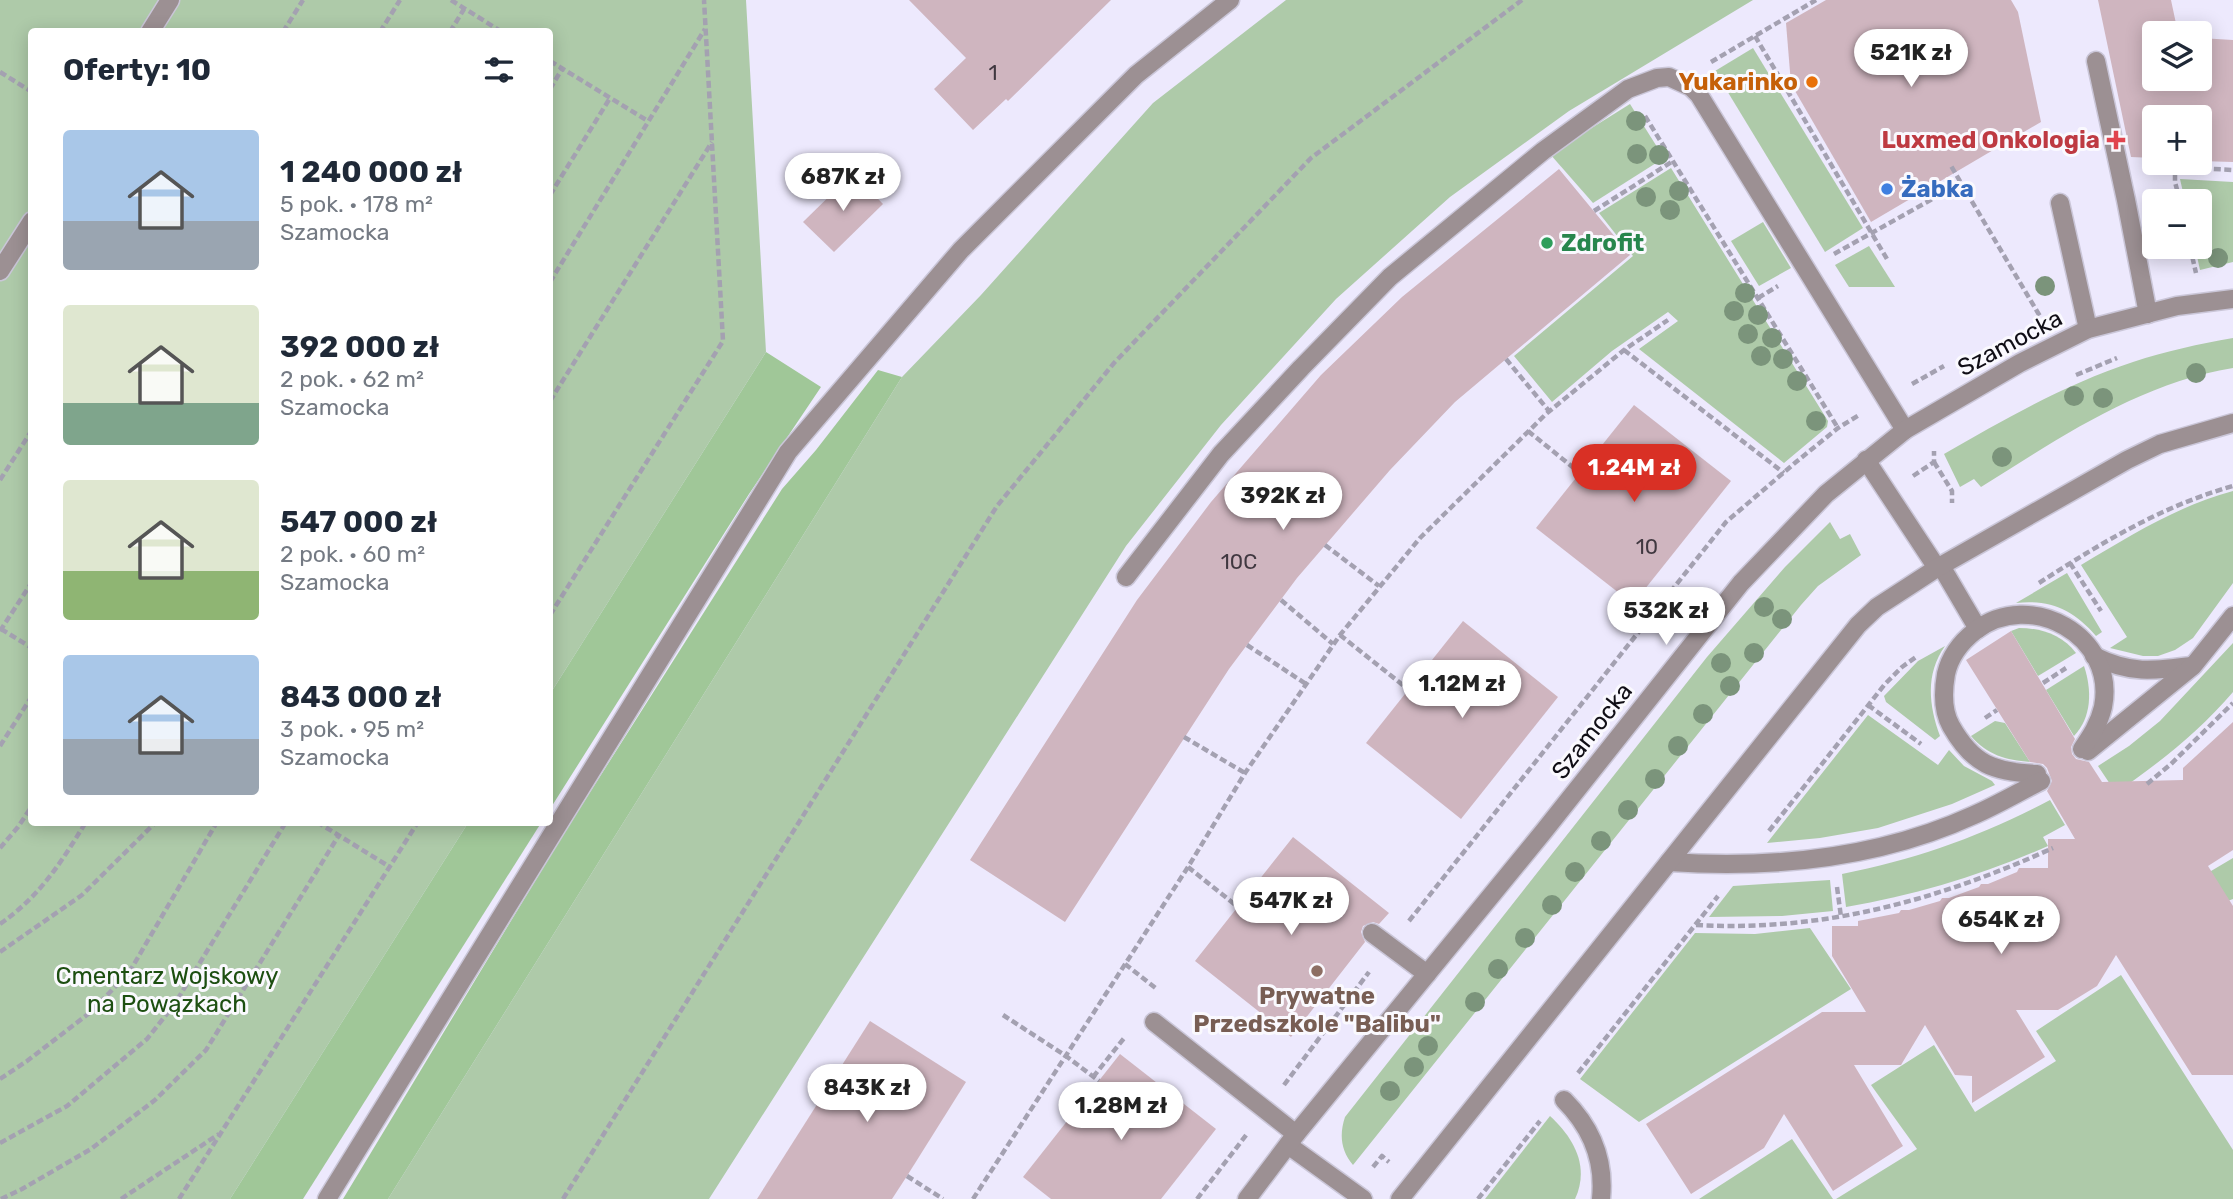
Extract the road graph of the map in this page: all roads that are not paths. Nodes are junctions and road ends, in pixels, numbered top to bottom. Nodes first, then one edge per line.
1 (170, 0) edge
2 (1230, 0) edge
3 (152, 28) edge
4 (2096, 61) dead end
5 (2060, 204) dead end
6 (28, 226) edge
7 (0, 271) edge
8 (2233, 299) edge
9 (2148, 314) junction
10 (2088, 329) junction
11 (2233, 423) edge
12 (1905, 430) junction
13 (1866, 460) junction
14 (1939, 567) junction
15 (1126, 577) dead end
16 (2233, 616) edge
17 (1978, 629) junction
18 (2094, 656) junction
19 (2193, 666) junction
20 (1669, 862) junction
21 (1372, 933) dead end
22 (1427, 974) junction
23 (1154, 1022) dead end
24 (1564, 1100) dead end
25 (1292, 1139) junction
26 (327, 1199) edge
27 (1247, 1199) edge
28 (1363, 1199) edge
29 (1401, 1199) edge
30 (1601, 1199) edge

1 - 3 street
2 - 26 street
4 - 9 street
5 - 10 street
6 - 7 street
8 - 9 street, Szamocka
9 - 10 street, Szamocka
10 - 12 street, Szamocka
11 - 14 street
12 - 13 street, Szamocka
12 - 15 street
13 - 14 street
13 - 22 street, Szamocka
14 - 17 street
14 - 20 street
16 - 19 street
17 - 18 street
17 - 20 street
18 - 19 street
18 - 19 street
20 - 29 street
21 - 22 street
22 - 25 street, Szamocka
23 - 25 street
24 - 30 street
25 - 27 street, Szamocka
25 - 28 street

